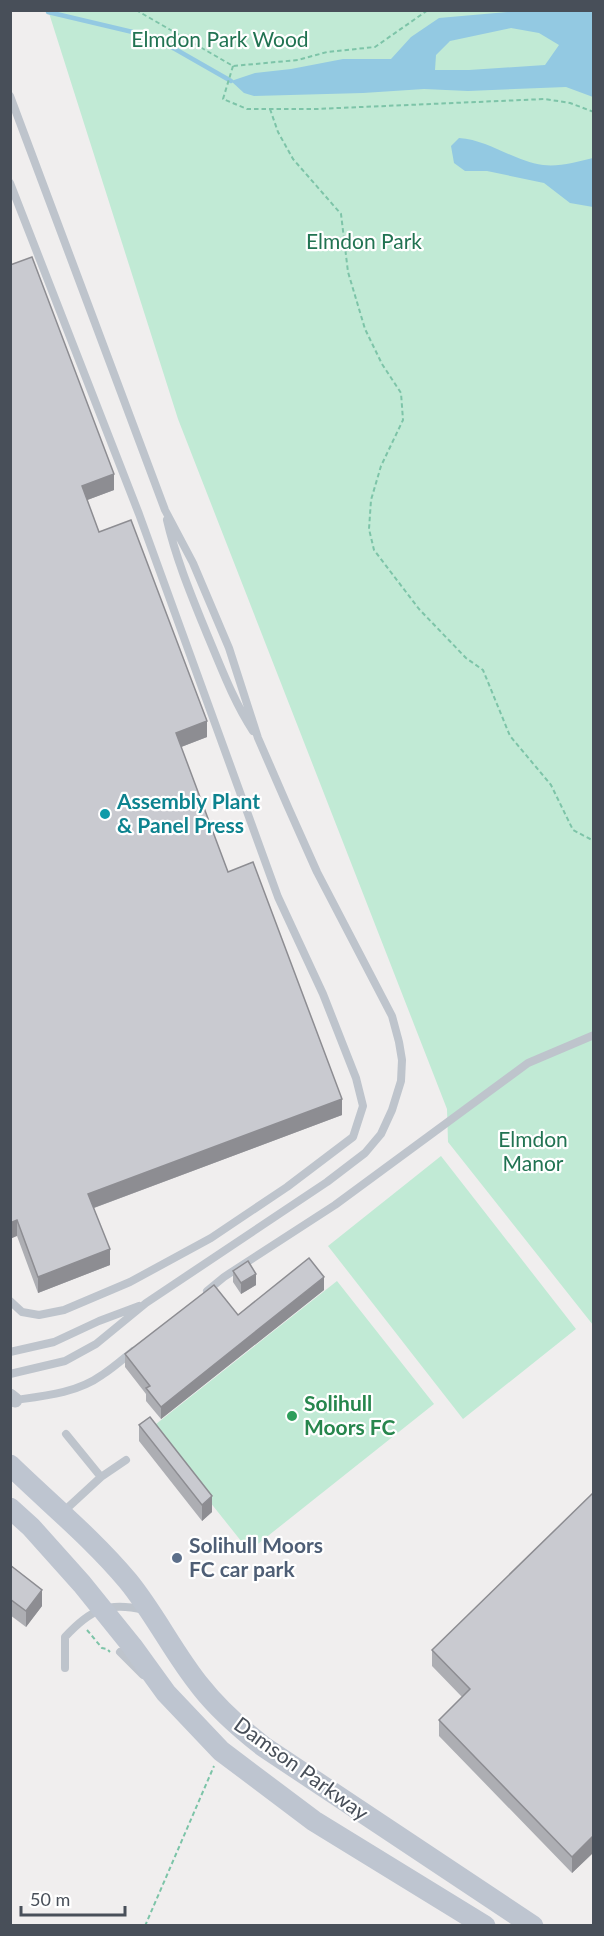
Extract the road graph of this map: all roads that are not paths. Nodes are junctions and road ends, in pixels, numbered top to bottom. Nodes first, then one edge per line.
1 (10, 96) edge
2 (10, 183) edge
3 (165, 510) junction
4 (258, 738) junction
5 (594, 1035) edge
6 (198, 1298) edge
7 (10, 1301) edge
8 (146, 1304) junction
9 (137, 1348) edge
10 (10, 1352) edge
11 (10, 1374) edge
12 (12, 1399) edge
13 (66, 1434) dead end
14 (126, 1460) dead end
15 (10, 1465) edge
16 (101, 1477) junction
17 (10, 1508) edge
18 (61, 1514) junction
19 (102, 1608) junction
20 (151, 1611) junction
21 (120, 1652) dead end
22 (65, 1668) dead end
23 (166, 1693) junction
24 (485, 1926) edge
25 (533, 1926) edge

1 - 3 lane
2 - 7 lane
3 - 4 lane
3 - 4 lane
4 - 8 lane
5 - 6 lane
8 - 10 lane
8 - 11 lane
9 - 12 lane
13 - 16 lane
14 - 16 lane
15 - 18 street, Damson Parkway
16 - 18 lane
17 - 19 street, Damson Parkway
18 - 20 street, Damson Parkway
19 - 20 lane
19 - 22 lane
19 - 23 street, Damson Parkway
20 - 25 street, Damson Parkway
21 - 23 lane
23 - 24 street, Damson Parkway

